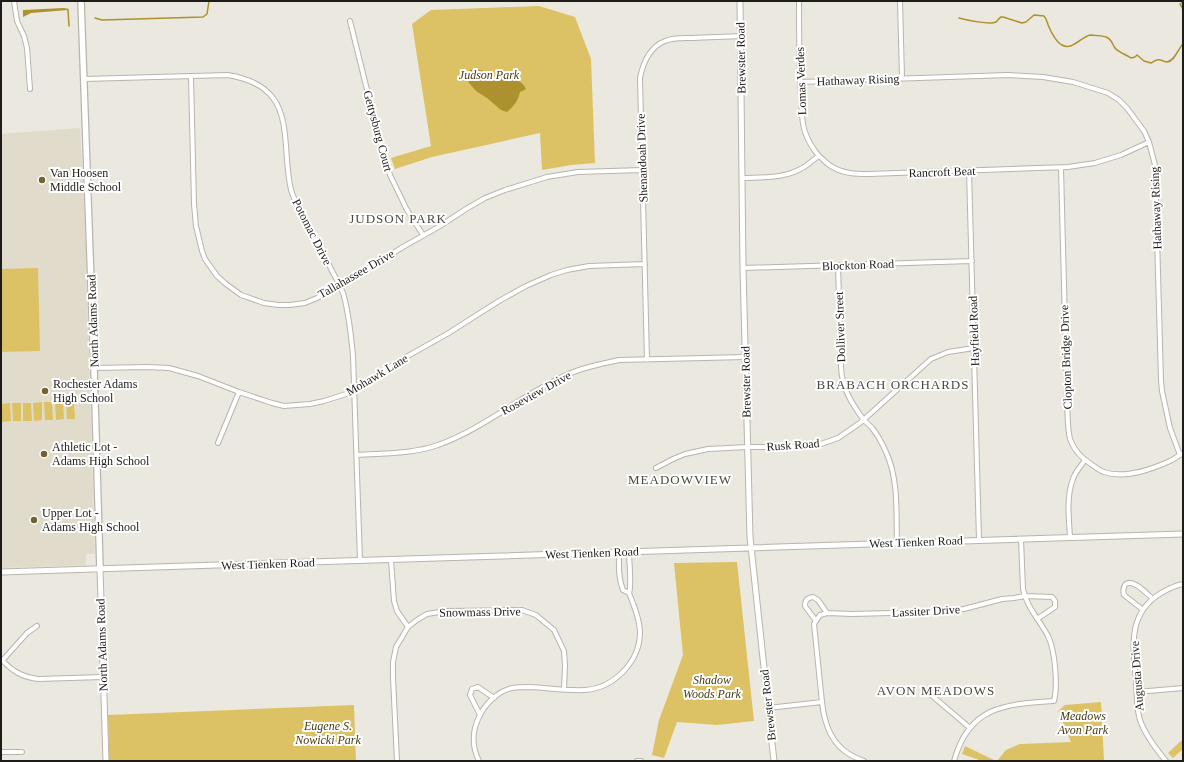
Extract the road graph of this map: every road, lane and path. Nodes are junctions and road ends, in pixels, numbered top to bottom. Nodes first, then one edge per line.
1 (14, 1) edge
2 (82, 1) edge
3 (740, 1) edge
4 (799, 1) edge
5 (900, 1) edge
6 (350, 21) dead end
7 (740, 36) junction
8 (191, 77) junction
9 (902, 78) junction
10 (84, 79) junction
11 (800, 82) junction
12 (30, 89) dead end
13 (1149, 142) junction
14 (819, 156) junction
15 (1061, 168) junction
16 (642, 170) junction
17 (969, 171) junction
18 (742, 178) junction
19 (423, 235) junction
20 (972, 261) junction
21 (645, 264) junction
22 (838, 265) junction
23 (744, 268) junction
24 (340, 286) junction
25 (974, 348) junction
26 (746, 357) junction
27 (647, 360) junction
28 (94, 368) junction
29 (354, 387) junction
30 (239, 392) junction
31 (864, 420) junction
32 (218, 443) dead end
33 (748, 447) junction
34 (1182, 454) edge
35 (357, 455) junction
36 (1085, 460) junction
37 (656, 468) dead end
38 (1183, 534) edge
39 (1070, 537) junction
40 (1021, 539) junction
41 (979, 540) junction
42 (897, 543) junction
43 (751, 548) junction
44 (618, 552) junction
45 (629, 552) junction
46 (391, 560) junction
47 (360, 561) junction
48 (100, 569) junction
49 (1, 572) edge
50 (1183, 584) edge
51 (629, 593) junction
52 (1025, 596) junction
53 (1152, 598) junction
54 (1142, 609) junction
55 (827, 612) junction
56 (1037, 619) junction
57 (816, 620) junction
58 (37, 626) dead end
59 (408, 627) junction
60 (2, 660) edge
61 (103, 677) junction
62 (1183, 688) edge
63 (564, 689) junction
64 (1137, 692) junction
65 (930, 694) dead end
66 (494, 698) junction
67 (822, 702) junction
68 (768, 708) junction
69 (480, 715) junction
70 (970, 728) junction
71 (1, 752) edge
72 (22, 752) dead end
73 (858, 760) edge
74 (106, 761) edge
75 (397, 761) edge
76 (479, 761) edge
77 (637, 761) edge
78 (642, 761) edge
79 (774, 761) edge
80 (864, 761) edge
81 (954, 761) edge
82 (1166, 761) edge

1 - 12 street
2 - 10 main road, North Adams Road
3 - 7 street, Brewster Road
4 - 11 street, Lomas Verdes
5 - 9 street
6 - 19 street, Gettysburg Court
7 - 16 street, Shenandoah Drive
7 - 18 street, Brewster Road
8 - 10 street, Potomac Drive
8 - 24 street, Potomac Drive
8 - 24 street, Tallahassee Drive
9 - 11 street, Hathaway Rising
9 - 13 street, Hathaway Rising
10 - 28 main road, North Adams Road
11 - 14 street, Lomas Verdes
13 - 15 street, Rancroft Beat
13 - 34 street, Hathaway Rising
14 - 17 street, Rancroft Beat
14 - 18 street
15 - 17 street, Rancroft Beat
15 - 36 street, Clopton Bridge Drive
16 - 19 street, Tallahassee Drive
16 - 21 street, Shenandoah Drive
17 - 20 street, Hayfield Road
18 - 23 street, Brewster Road
19 - 24 street, Tallahassee Drive
20 - 22 street, Blockton Road
20 - 25 street, Hayfield Road
21 - 27 street, Shenandoah Drive
21 - 29 street, Mohawk Lane
22 - 23 street, Blockton Road
22 - 31 street, Dolliver Street
23 - 26 street, Brewster Road
24 - 29 street, Potomac Drive
25 - 31 street, Rusk Road
25 - 41 street, Hayfield Road
26 - 27 street, Roseview Drive
26 - 33 street, Brewster Road
27 - 35 street, Roseview Drive
28 - 30 street, Mohawk Lane
28 - 48 main road, North Adams Road
29 - 30 street, Mohawk Lane
29 - 35 street, Potomac Drive
30 - 32 street
31 - 33 street, Rusk Road
31 - 42 street, Dolliver Street
33 - 37 street, Rusk Road
33 - 43 street, Brewster Road
34 - 36 street, Clopton Bridge Drive
35 - 47 street, Potomac Drive
36 - 39 street
38 - 39 street, West Tienken Road
39 - 40 street, West Tienken Road
40 - 41 street, West Tienken Road
40 - 52 street
41 - 42 street, West Tienken Road
42 - 43 street, West Tienken Road
43 - 45 street, West Tienken Road
43 - 68 street, Brewster Road
44 - 45 street, West Tienken Road
44 - 46 street, West Tienken Road
44 - 51 street
45 - 51 street
46 - 47 street, West Tienken Road
46 - 59 street
47 - 48 street, West Tienken Road
48 - 49 street, West Tienken Road
48 - 61 street, North Adams Road
50 - 53 street, Augusta Drive
51 - 63 street
52 - 55 street, Lassiter Drive
52 - 56 street
52 - 56 street, Lassiter Drive
53 - 54 street, Augusta Drive
53 - 54 street
54 - 64 street, Augusta Drive
55 - 57 street
55 - 57 street
56 - 70 street
57 - 67 street
58 - 60 street
59 - 63 street, Snowmass Drive
59 - 75 street, Snowmass Drive
60 - 61 street
61 - 74 street, North Adams Road
62 - 64 street
63 - 66 street
64 - 82 street, Augusta Drive
65 - 70 street
66 - 69 street
66 - 69 street
67 - 68 street
67 - 73 street
68 - 79 street, Brewster Road
69 - 76 street
70 - 81 street
71 - 72 street
73 - 80 street
77 - 78 street

